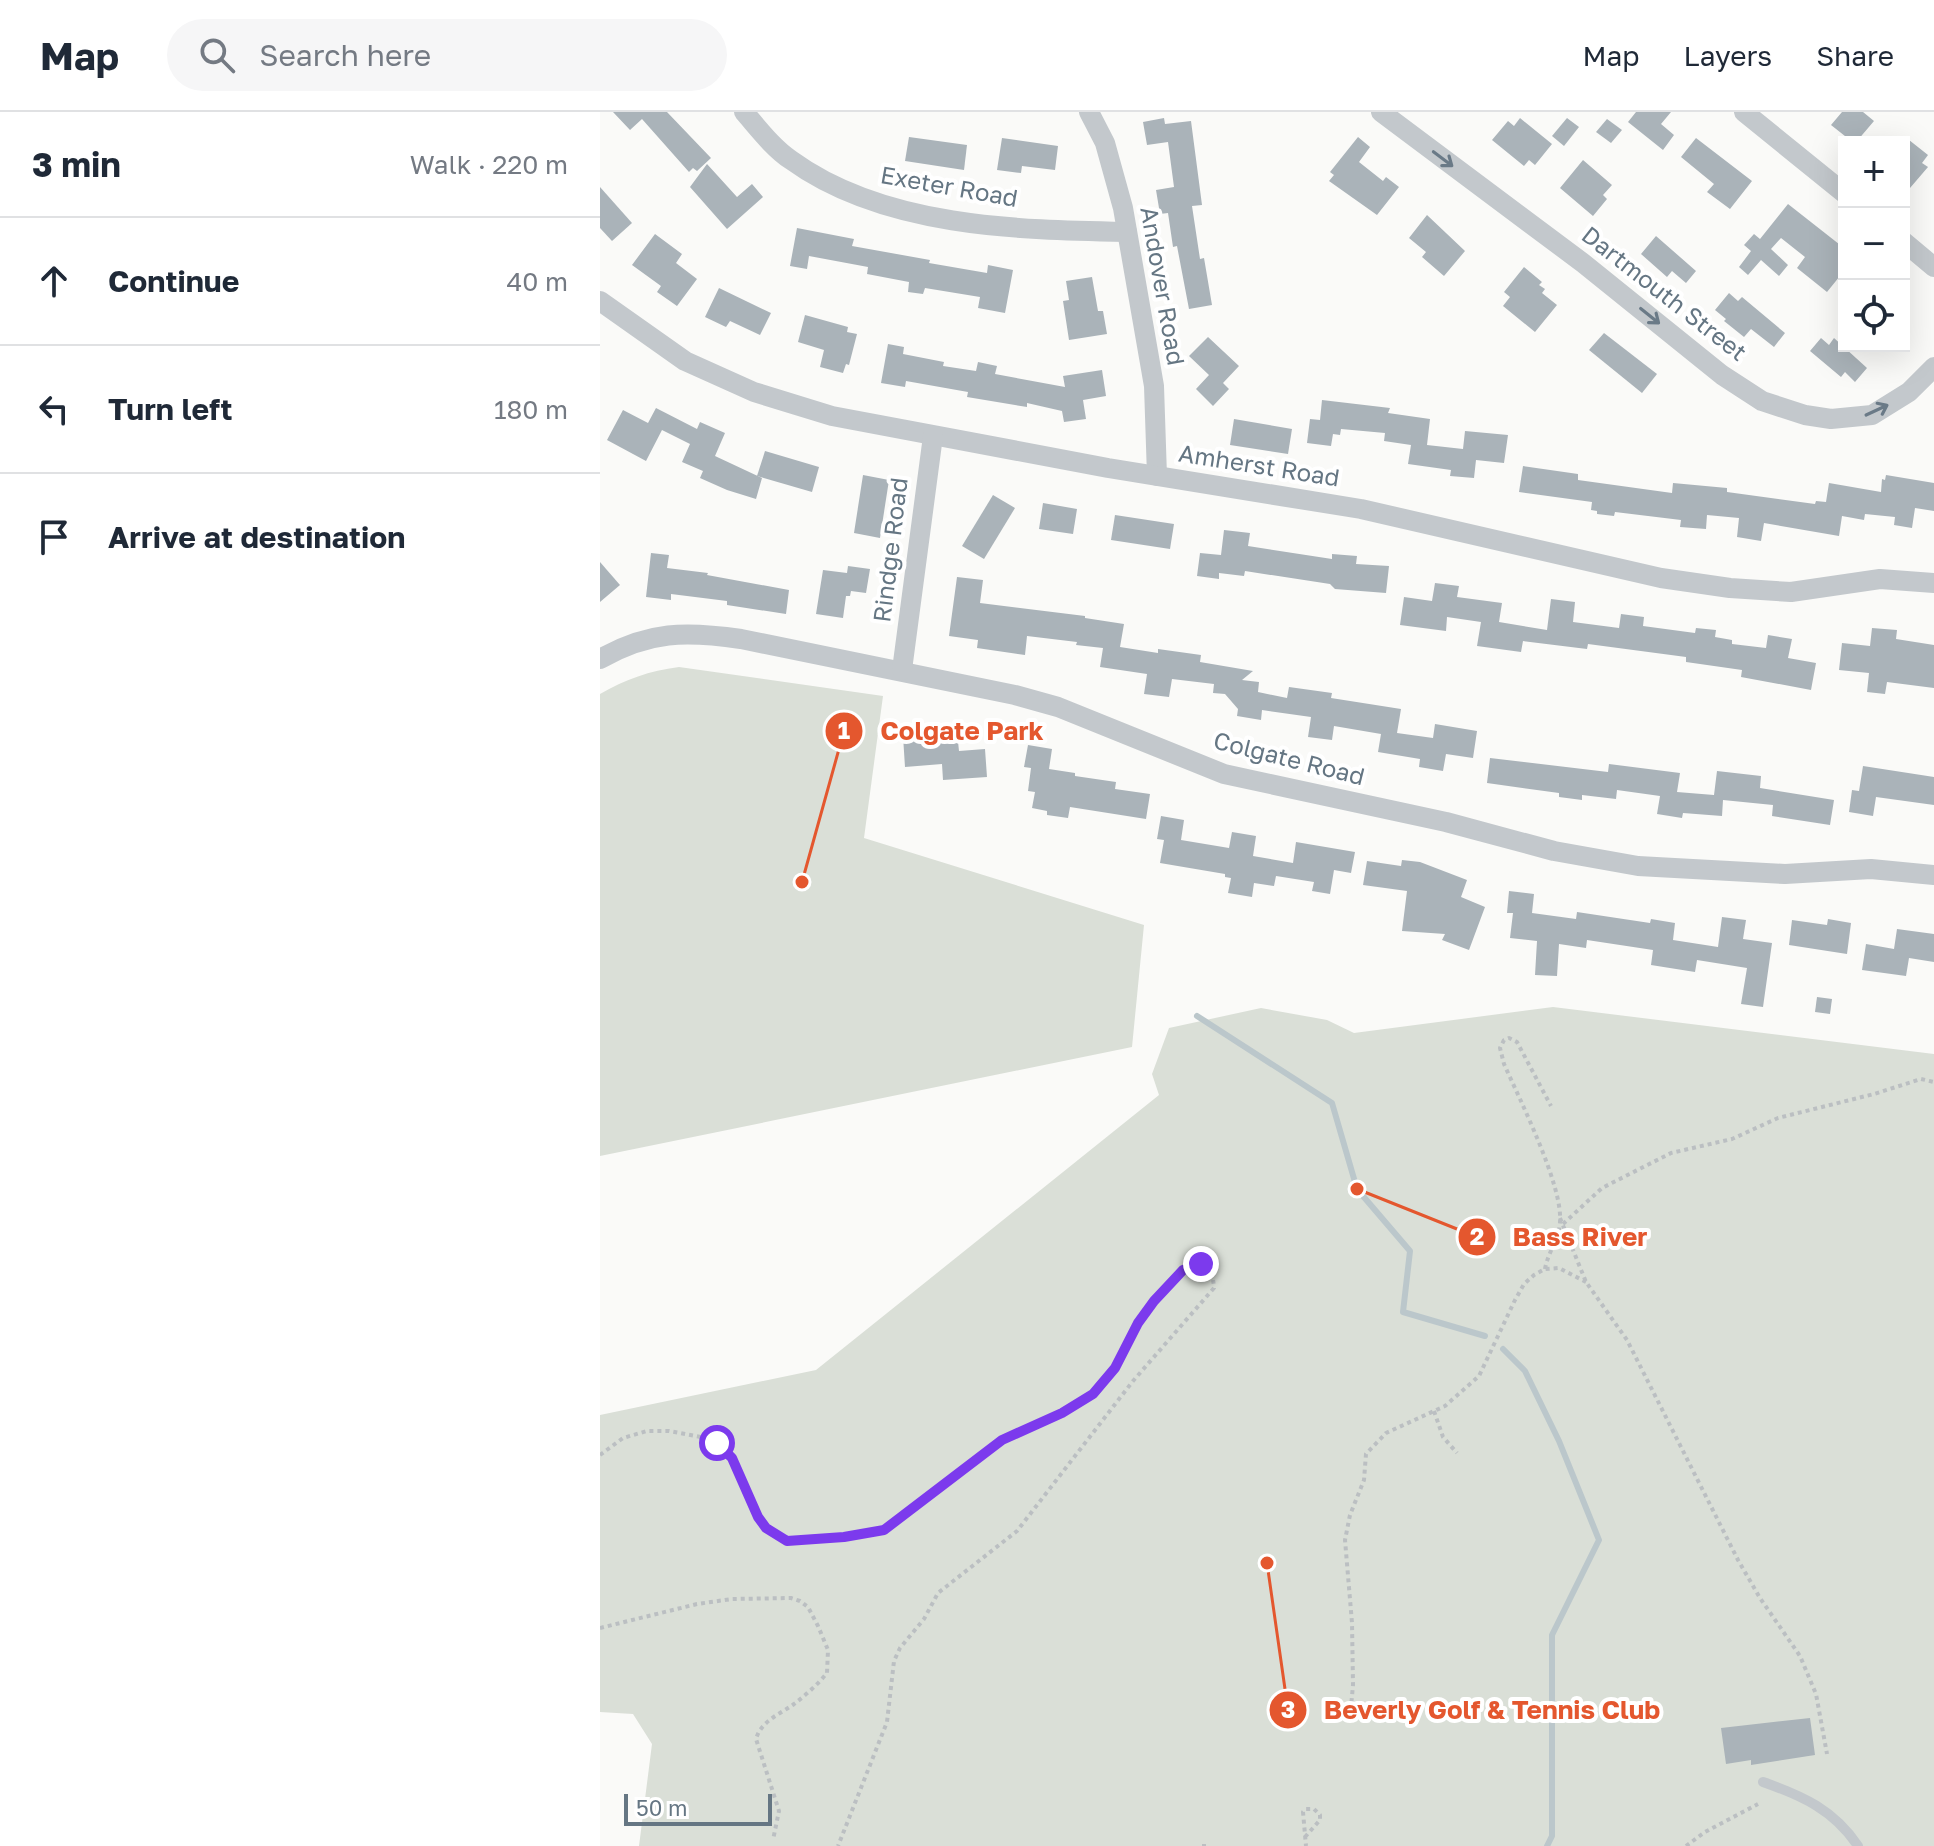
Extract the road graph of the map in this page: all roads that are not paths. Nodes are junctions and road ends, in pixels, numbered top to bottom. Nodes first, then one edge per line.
1 (744, 112) edge
2 (1089, 112) edge
3 (1381, 112) edge
4 (1744, 112) edge
5 (1838, 188) edge
6 (1127, 232) junction
7 (1910, 247) edge
8 (1934, 267) edge
9 (600, 301) edge
10 (1934, 367) edge
11 (933, 436) junction
12 (1157, 476) junction
13 (1934, 583) edge
14 (600, 659) edge
15 (902, 670) junction
16 (1934, 875) edge
17 (1763, 1782) dead end
18 (1858, 1846) edge

1 - 6 street, Exeter Road
2 - 6 street, Andover Road
3 -> 10 street, Dartmouth Street
4 - 5 street
6 - 12 street, Andover Road
7 - 8 street
9 - 11 street, Amherst Road
11 - 12 street, Amherst Road
11 - 15 street, Rindge Road
12 - 13 street, Amherst Road
14 - 15 street, Colgate Road
15 - 16 street, Colgate Road
17 - 18 lane

